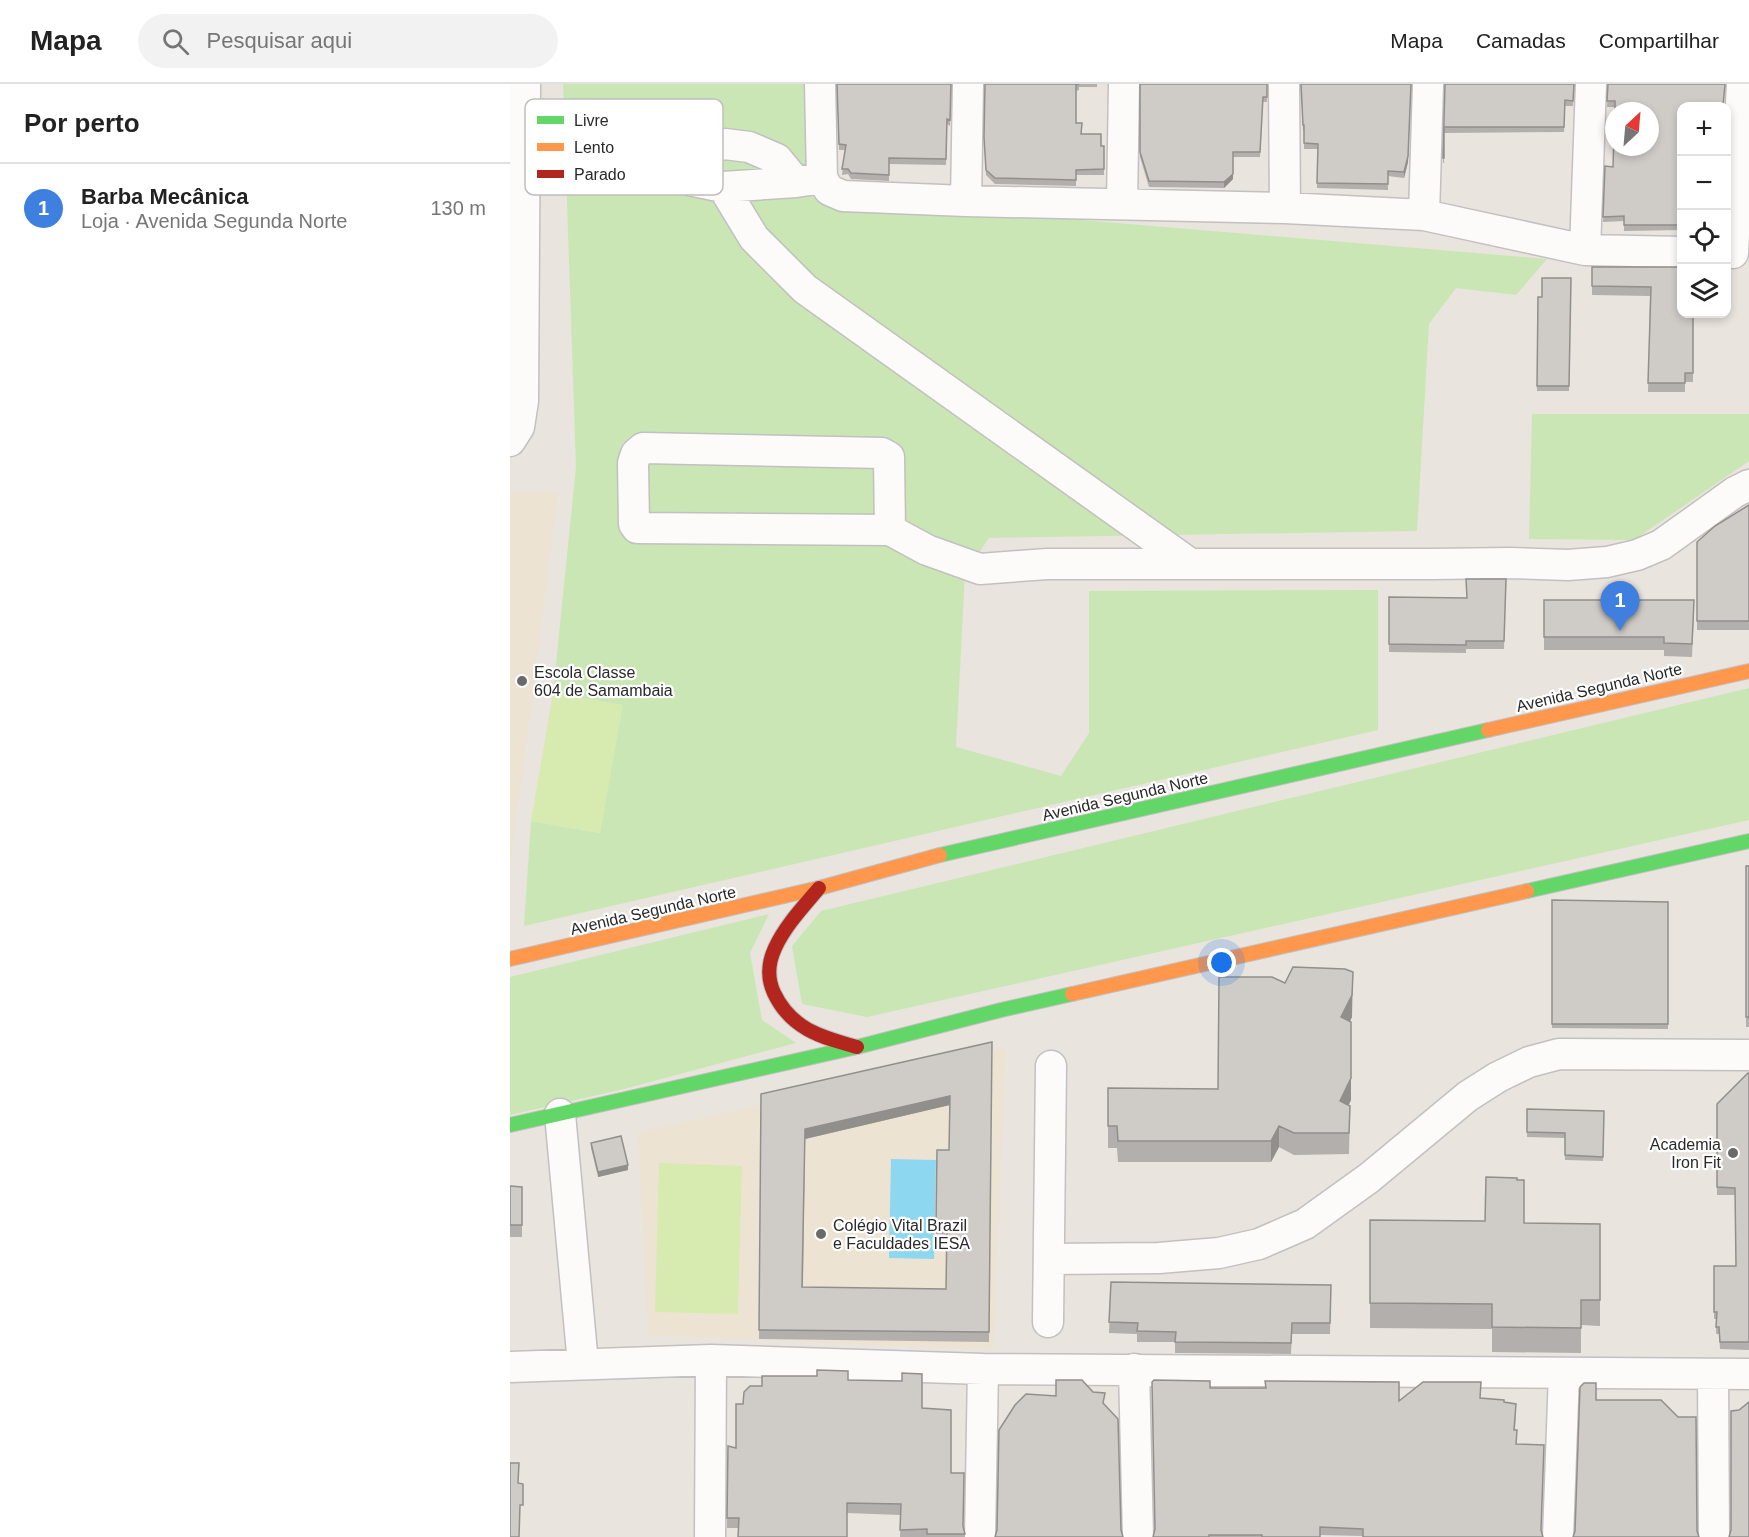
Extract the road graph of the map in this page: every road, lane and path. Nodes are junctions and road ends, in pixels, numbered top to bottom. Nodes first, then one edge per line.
1 (525, 84) edge
2 (820, 84) edge
3 (968, 84) edge
4 (1124, 84) edge
5 (1284, 84) edge
6 (1428, 84) edge
7 (1591, 84) edge
8 (1742, 84) edge
9 (723, 144) edge
10 (517, 165) edge
11 (809, 180) junction
12 (723, 187) joint
13 (966, 201) junction
14 (1122, 204) junction
15 (1285, 208) junction
16 (1424, 215) junction
17 (1585, 250) junction
18 (1677, 252) edge
19 (1736, 253) edge
20 (510, 441) edge
21 (1749, 486) edge
22 (891, 530) junction
23 (1189, 563) junction
24 (1749, 670) edge
25 (1749, 841) edge
26 (819, 888) junction
27 (510, 959) edge
28 (857, 1047) junction
29 (1749, 1055) edge
30 (1051, 1066) dead end
31 (560, 1114) junction
32 (510, 1125) edge
33 (1048, 1260) junction
34 (1048, 1322) dead end
35 (711, 1360) junction
36 (582, 1364) junction
37 (510, 1367) edge
38 (983, 1369) junction
39 (1134, 1369) junction
40 (1564, 1373) junction
41 (1713, 1374) junction
42 (1749, 1374) edge
43 (710, 1537) edge
44 (980, 1537) edge
45 (1138, 1537) edge
46 (1558, 1537) edge
47 (1714, 1537) edge

1 - 10 street
2 - 11 street
3 - 13 street
4 - 14 street
5 - 15 street
6 - 16 street
7 - 17 street
8 - 19 street
9 - 11 street
10 - 20 street
11 - 12 street
11 - 13 street
12 - 23 street
13 - 14 street
14 - 15 street
15 - 16 street
16 - 17 street
17 - 18 street
21 - 23 street
22 - 22 street
22 - 23 street
24 - 26 main road, Avenida Segunda Norte
25 - 28 main road
26 - 27 main road, Avenida Segunda Norte
26 - 28 main road
28 - 31 main road
29 - 33 street
30 - 33 street
31 - 32 main road
31 - 36 street
33 - 34 street
35 - 36 street
35 - 38 street
35 - 43 street
36 - 37 street
38 - 39 street
38 - 44 street
39 - 40 street
39 - 45 street
40 - 41 street
40 - 46 street
41 - 42 street
41 - 47 street

